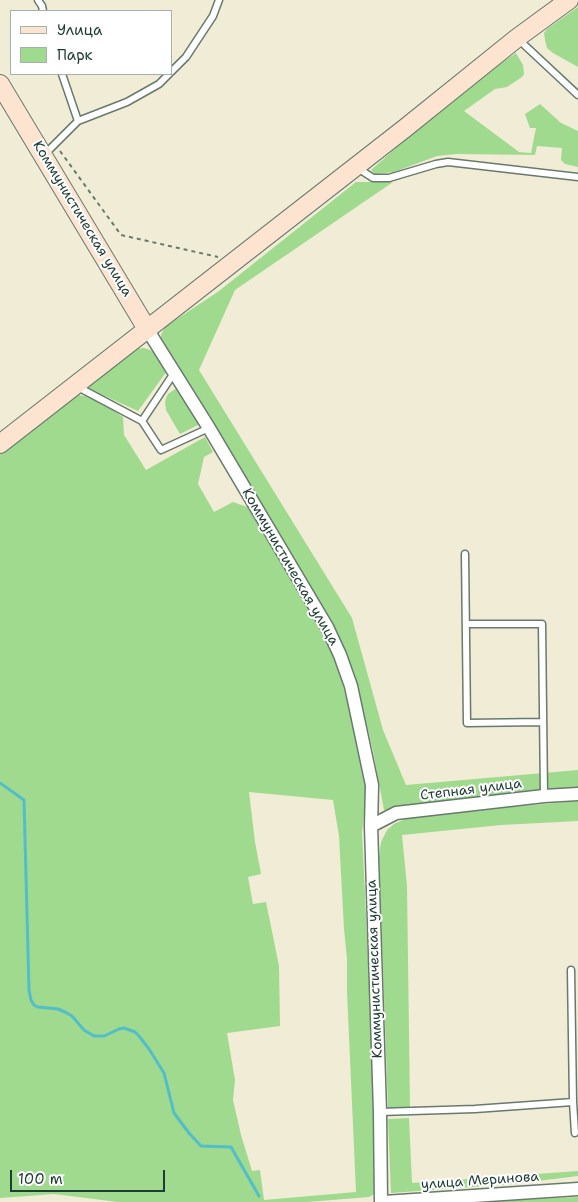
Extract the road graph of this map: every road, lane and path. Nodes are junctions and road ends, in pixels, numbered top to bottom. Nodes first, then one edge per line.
1 (219, 0) edge
2 (570, 0) edge
3 (517, 38) junction
4 (172, 71) edge
5 (62, 75) edge
6 (168, 75) edge
7 (0, 84) edge
8 (578, 95) edge
9 (78, 121) junction
10 (49, 150) junction
11 (355, 166) junction
12 (578, 177) edge
13 (218, 257) dead end
14 (147, 329) junction
15 (174, 372) junction
16 (75, 386) junction
17 (142, 420) junction
18 (209, 428) junction
19 (0, 444) edge
20 (465, 554) dead end
21 (466, 624) junction
22 (543, 722) junction
23 (578, 794) edge
24 (544, 796) junction
25 (371, 826) junction
26 (572, 970) dead end
27 (573, 1102) junction
28 (380, 1112) junction
29 (575, 1133) dead end
30 (578, 1189) edge
31 (382, 1202) edge

1 - 4 lane
2 - 3 street
3 - 8 lane
3 - 11 street
5 - 9 lane
6 - 9 lane
7 - 10 street, Коммунистическая улица
9 - 10 lane
10 - 13 path
10 - 14 street, Коммунистическая улица
11 - 12 lane
11 - 14 street
14 - 15 street, Коммунистическая улица
14 - 16 street
15 - 17 lane
15 - 18 street, Коммунистическая улица
16 - 17 lane
16 - 19 street
17 - 18 lane
18 - 25 street, Коммунистическая улица
20 - 21 lane
21 - 22 lane
21 - 22 lane
22 - 24 lane
23 - 24 street, Степная улица
24 - 25 street, Степная улица
25 - 28 street, Коммунистическая улица
26 - 27 lane
27 - 28 lane
27 - 29 lane
28 - 31 street, Коммунистическая улица
30 - 31 street, улица Меринова

